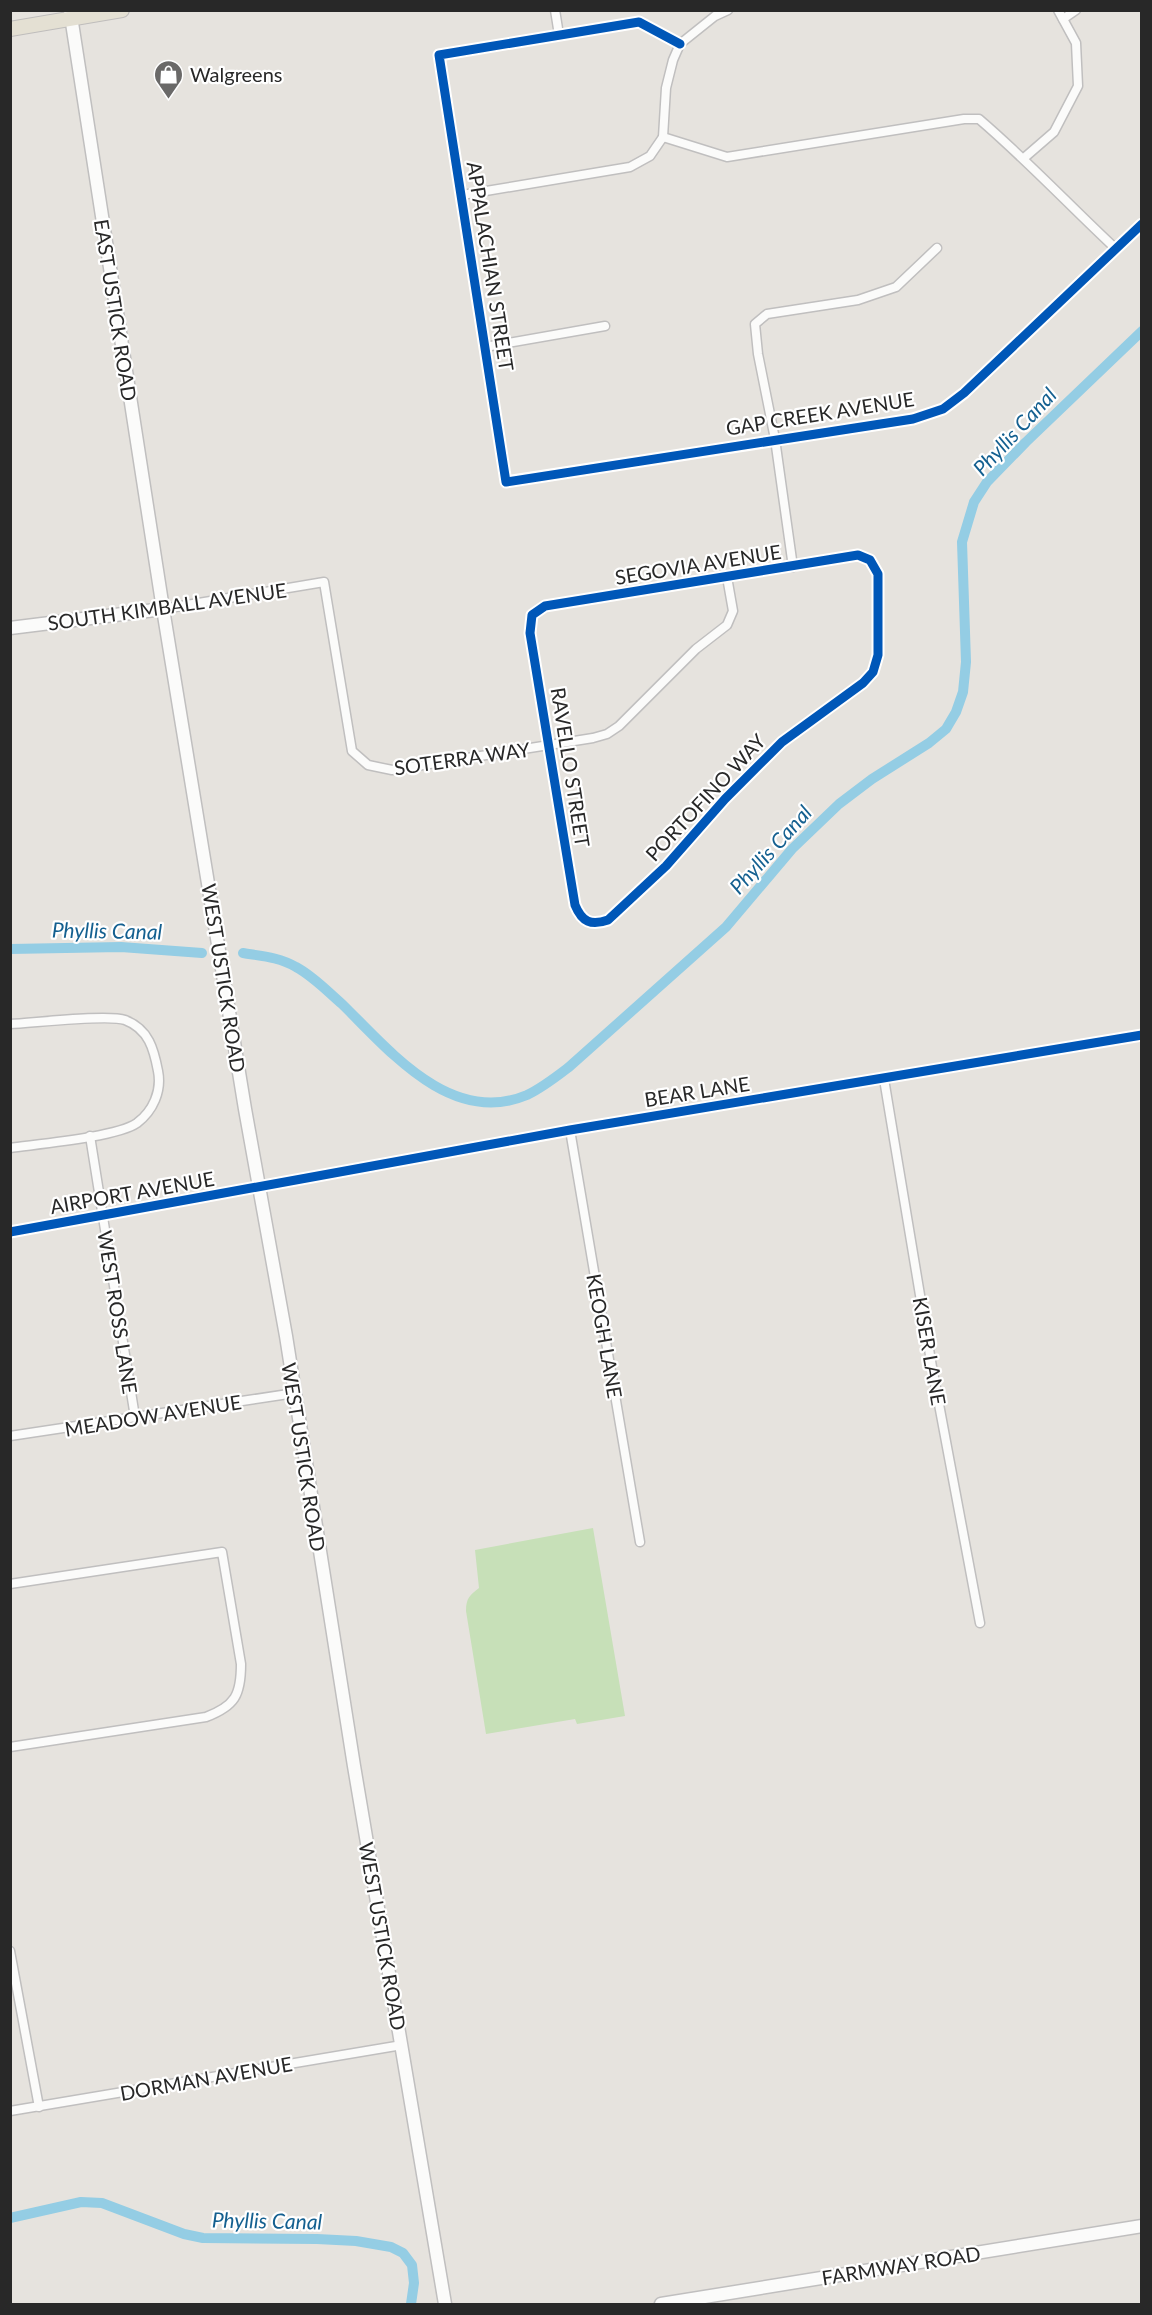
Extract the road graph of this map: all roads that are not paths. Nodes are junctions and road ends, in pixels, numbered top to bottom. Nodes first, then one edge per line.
1 (122, 10) edge
2 (555, 10) edge
3 (728, 10) edge
4 (1076, 10) edge
5 (70, 15) edge
6 (1060, 15) edge
7 (10, 29) edge
8 (559, 35) junction
9 (680, 44) junction
10 (663, 137) junction
11 (1024, 158) junction
12 (462, 195) junction
13 (1142, 224) edge
14 (938, 248) dead end
15 (1115, 248) junction
16 (604, 326) dead end
17 (485, 347) junction
18 (775, 439) junction
19 (506, 482) joint
20 (870, 560) joint
21 (793, 567) junction
22 (727, 577) junction
23 (324, 582) joint
24 (163, 609) junction
25 (532, 615) joint
26 (10, 628) edge
27 (550, 746) junction
28 (587, 922) joint
29 (10, 1024) edge
30 (1142, 1035) edge
31 (885, 1079) junction
32 (570, 1131) junction
33 (90, 1136) junction
34 (10, 1148) edge
35 (259, 1187) junction
36 (103, 1215) junction
37 (10, 1232) edge
38 (295, 1393) junction
39 (135, 1417) junction
40 (10, 1436) edge
41 (640, 1542) dead end
42 (10, 1584) edge
43 (980, 1623) dead end
44 (10, 1748) edge
45 (10, 1952) edge
46 (402, 2045) junction
47 (39, 2107) junction
48 (10, 2111) edge
49 (1142, 2226) edge
50 (445, 2304) edge
51 (661, 2304) edge

1 - 5 main road
2 - 8 street
3 - 9 street
4 - 6 street
5 - 7 main road
5 - 24 main road, EAST USTICK ROAD
6 - 11 street
8 - 9 street
8 - 12 street, APPALACHIAN STREET
9 - 10 street
10 - 11 street
10 - 12 street
11 - 15 street
12 - 17 street, APPALACHIAN STREET
13 - 15 street, GAP CREEK AVENUE
14 - 18 street
15 - 18 street, GAP CREEK AVENUE
16 - 17 street
17 - 19 street, APPALACHIAN STREET
18 - 19 street, GAP CREEK AVENUE
18 - 21 street
20 - 21 street, SEGOVIA AVENUE
20 - 28 street, PORTOFINO WAY
21 - 22 street, SEGOVIA AVENUE
22 - 25 street, SEGOVIA AVENUE
22 - 27 street, SOTERRA WAY
23 - 24 street, SOUTH KIMBALL AVENUE
23 - 27 street, SOTERRA WAY
24 - 26 main road, SOUTH KIMBALL AVENUE
24 - 35 main road, WEST USTICK ROAD
25 - 27 street, RAVELLO STREET
27 - 28 street, RAVELLO STREET
29 - 33 street
30 - 31 street, BEAR LANE
31 - 32 street, BEAR LANE
31 - 43 street, KISER LANE
32 - 35 street, BEAR LANE
32 - 41 street, KEOGH LANE
33 - 34 street
33 - 36 street, WEST ROSS LANE
35 - 36 street, AIRPORT AVENUE
35 - 38 main road, WEST USTICK ROAD
36 - 37 street, AIRPORT AVENUE
36 - 39 street, WEST ROSS LANE
38 - 39 street, MEADOW AVENUE
38 - 46 main road, WEST USTICK ROAD
39 - 40 street, MEADOW AVENUE
42 - 44 street
45 - 47 street
46 - 47 street, DORMAN AVENUE
46 - 50 main road, WEST USTICK ROAD
47 - 48 street, DORMAN AVENUE
49 - 51 main road, FARMWAY ROAD

